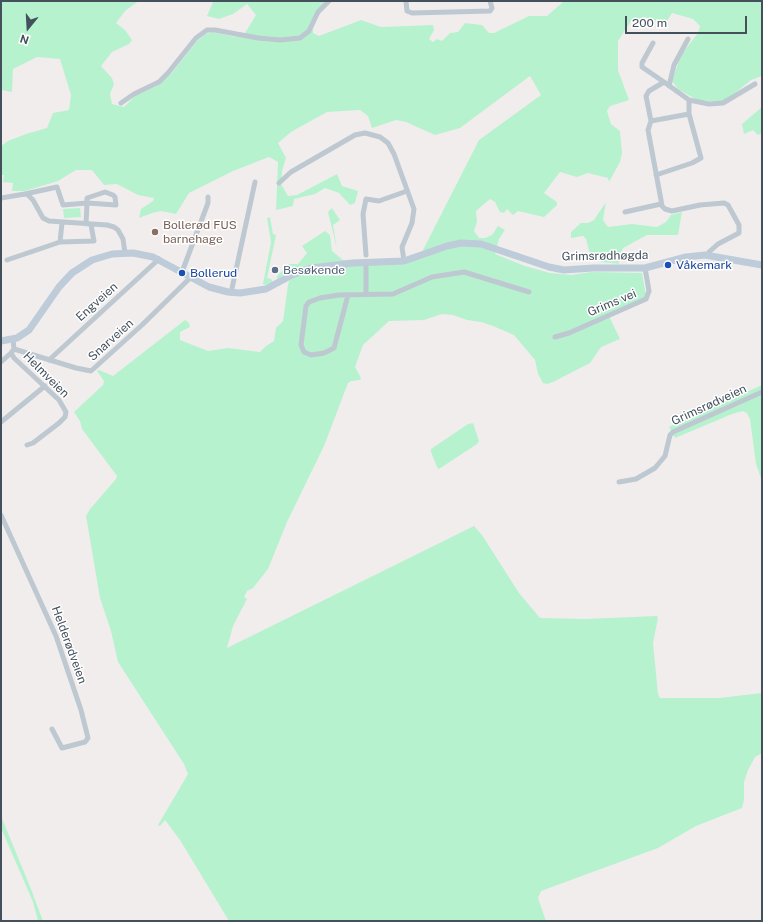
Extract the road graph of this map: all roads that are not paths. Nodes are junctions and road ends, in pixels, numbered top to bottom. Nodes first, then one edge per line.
1 (329, 1) edge
2 (406, 1) edge
3 (490, 1) edge
4 (688, 39) dead end
5 (653, 43) dead end
6 (666, 84) junction
7 (755, 84) dead end
8 (689, 100) junction
9 (121, 103) dead end
10 (689, 114) junction
11 (651, 122) junction
12 (656, 175) junction
13 (255, 182) dead end
14 (280, 183) dead end
15 (407, 191) junction
16 (25, 194) junction
17 (208, 197) dead end
18 (1, 198) edge
19 (86, 203) junction
20 (662, 204) junction
21 (625, 212) dead end
22 (62, 222) junction
23 (88, 224) junction
24 (60, 242) junction
25 (125, 253) junction
26 (709, 255) junction
27 (159, 259) junction
28 (366, 259) junction
29 (7, 260) dead end
30 (404, 261) junction
31 (762, 265) edge
32 (645, 268) junction
33 (182, 272) junction
34 (191, 277) junction
35 (529, 292) dead end
36 (231, 293) junction
37 (366, 294) junction
38 (348, 295) junction
39 (555, 337) dead end
40 (13, 339) junction
41 (1, 341) edge
42 (13, 351) junction
43 (49, 360) junction
44 (1, 362) edge
45 (45, 386) junction
46 (762, 392) edge
47 (1, 422) edge
48 (26, 444) dead end
49 (619, 482) dead end
50 (1, 515) edge
51 (52, 729) dead end

1 - 9 street
2 - 3 street
4 - 6 street
5 - 6 street
6 - 8 street
6 - 11 street
7 - 8 street
8 - 10 street
10 - 11 street
10 - 12 street
11 - 12 street
12 - 20 street
13 - 36 street
14 - 15 street
15 - 28 street
15 - 30 street
16 - 18 street
16 - 19 street
16 - 22 street
17 - 33 street
19 - 19 street
19 - 23 street
20 - 21 street
20 - 26 street
22 - 23 street
22 - 24 street
23 - 24 street
23 - 25 street
24 - 29 street
25 - 27 main road, Grimsrødhøgda
25 - 40 main road, Grimsrødhøgda
26 - 31 main road, Grimsrødhøgda
26 - 32 main road, Grimsrødhøgda
27 - 33 main road, Grimsrødhøgda
27 - 43 street, Engveien
28 - 30 main road, Grimsrødhøgda
28 - 36 main road, Grimsrødhøgda
28 - 37 street
30 - 32 main road, Grimsrødhøgda
32 - 39 street, Grims vei
33 - 34 main road, Grimsrødhøgda
34 - 36 main road, Grimsrødhøgda
34 - 43 street, Snarveien
35 - 37 street
37 - 38 street
38 - 38 street
40 - 41 main road, Grimsrødhøgda
40 - 42 street
42 - 43 street, Snarveien
42 - 44 street
42 - 45 street, Helmveien
45 - 47 street
45 - 48 street, Helmveien
46 - 49 street, Grimsrødveien
50 - 51 street, Helderødveien

